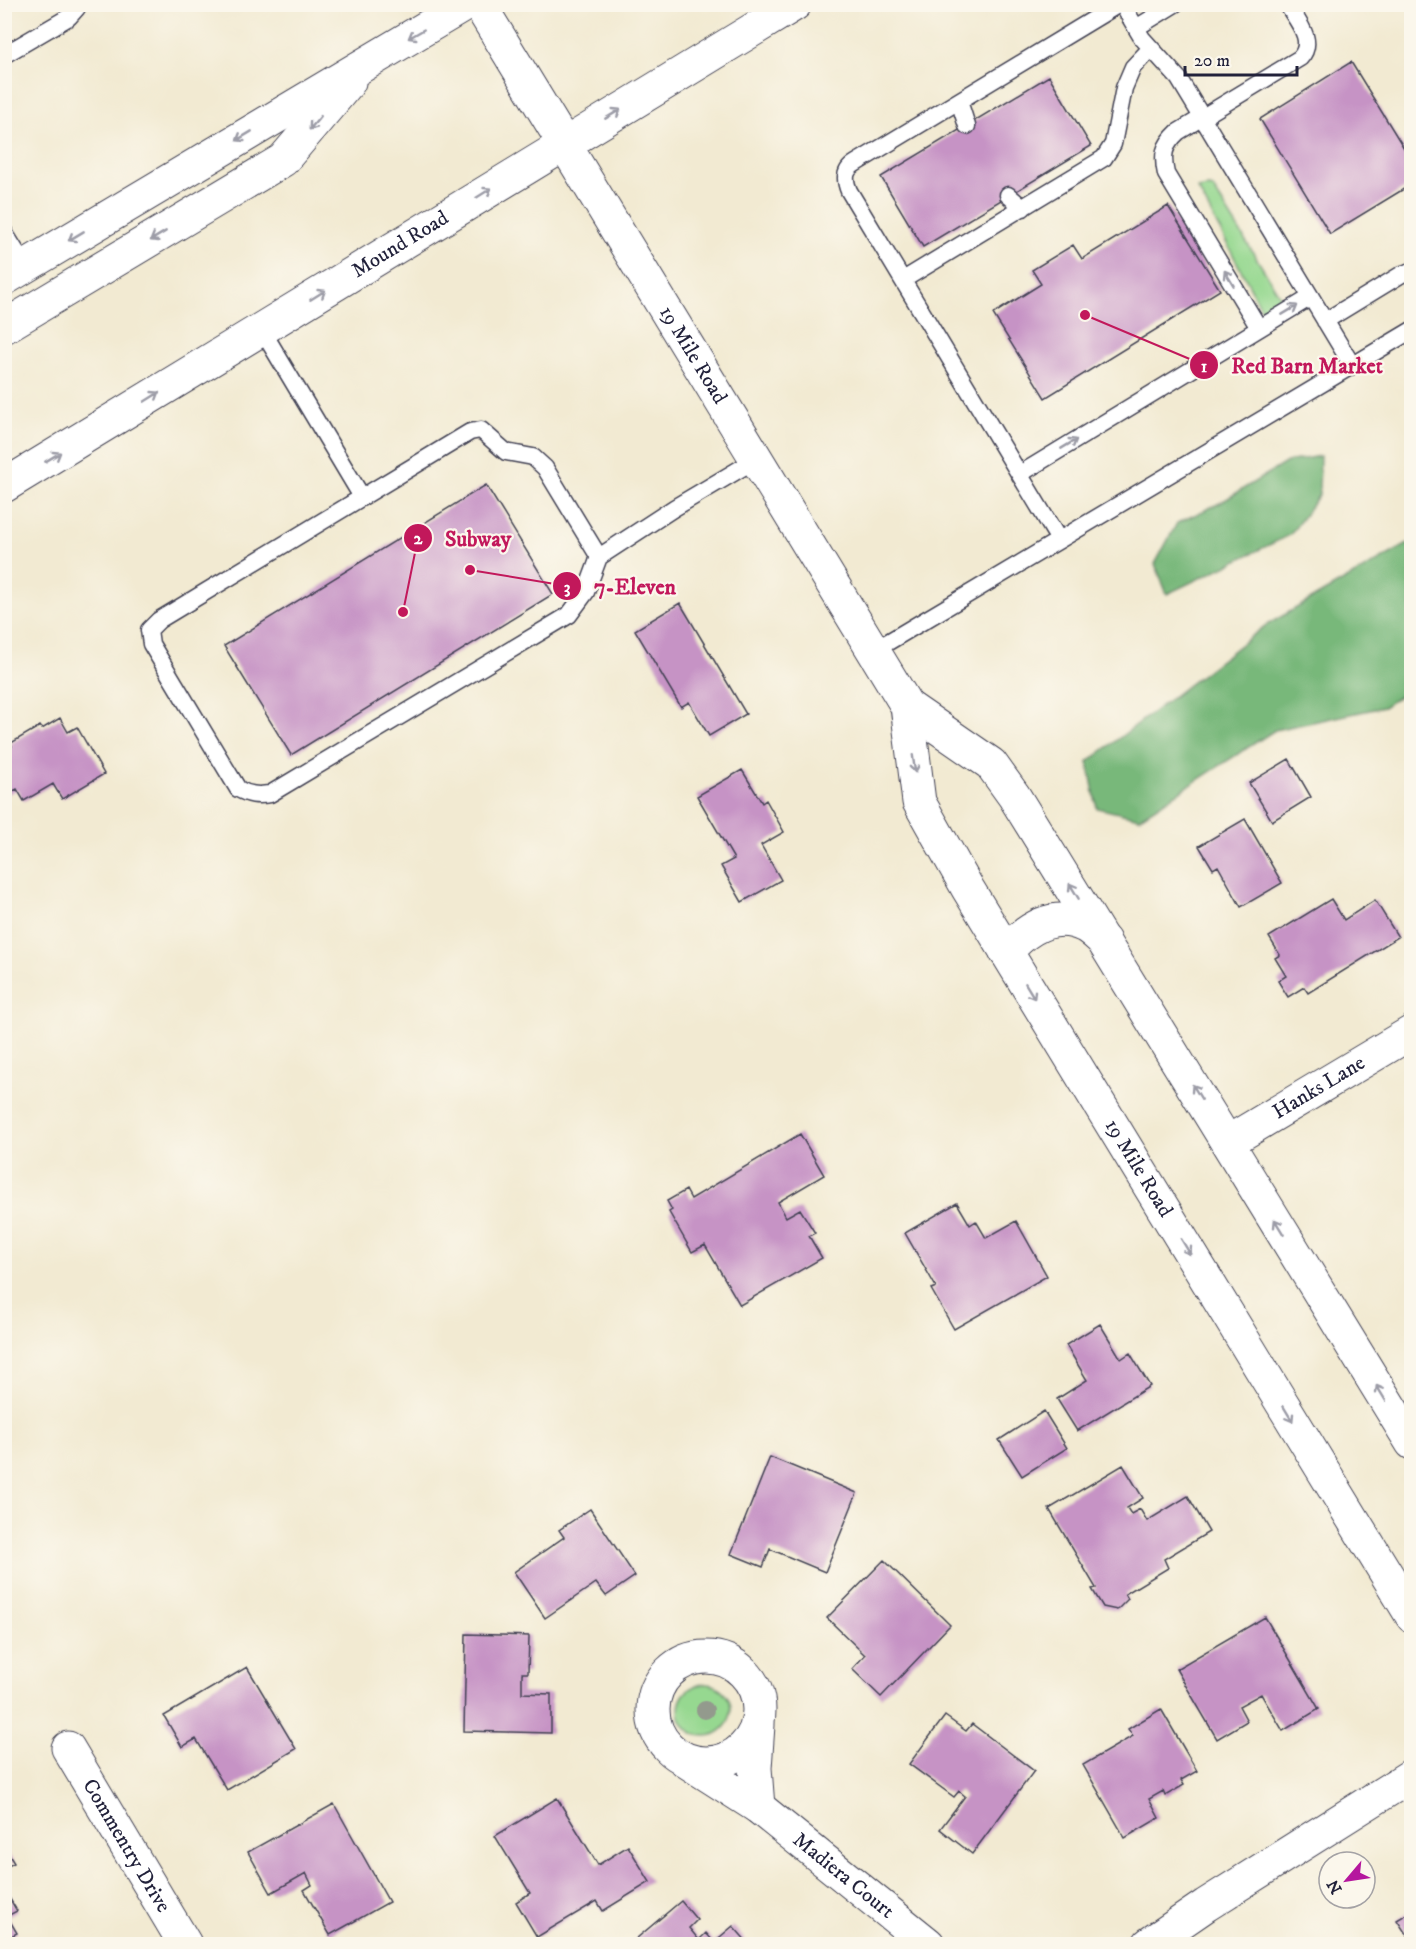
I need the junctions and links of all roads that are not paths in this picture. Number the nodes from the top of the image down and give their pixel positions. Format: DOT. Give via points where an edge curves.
graph roads {
  1 [pos="76,4"];
  2 [pos="466,4"];
  3 [pos="479,4"];
  4 [pos="795,4"];
  5 [pos="1120,4"];
  6 [pos="1175,4"];
  7 [pos="1287,4"];
  8 [pos="1136,28"];
  9 [pos="1151,48"];
  10 [pos="4,55"];
  11 [pos="366,63"];
  12 [pos="959,101"];
  13 [pos="1202,117"];
  14 [pos="967,126"];
  15 [pos="563,144"];
  16 [pos="1008,195"];
  17 [pos="1023,208"];
  18 [pos="4,232"];
  19 [pos="1412,271"];
  20 [pos="15,273"];
  21 [pos="903,279"];
  22 [pos="1311,297"];
  23 [pos="1325,321"];
  24 [pos="4,327"];
  25 [pos="1259,328"];
  26 [pos="262,330"];
  27 [pos="1412,330"];
  28 [pos="1352,365"];
  29 [pos="755,459"];
  30 [pos="1020,474"];
  31 [pos="4,486"];
  32 [pos="362,497"];
  33 [pos="1059,540"];
  34 [pos="599,557"];
  35 [pos="873,651"];
  36 [pos="907,706"];
  37 [pos="1104,941"];
  38 [pos="1006,952"];
  39 [pos="1412,1032"];
  40 [pos="1228,1142"];
  41 [pos="1412,1443"];
  42 [pos="1412,1616"];
  43 [pos="758,1720"];
  44 [pos="68,1748"];
  45 [pos="679,1757"];
  46 [pos="1412,1775"];
  47 [pos="758,1807"];
  48 [pos="185,1944"];
  49 [pos="928,1944"];
  50 [pos="1149,1944"];
  1 -- 10 [label="lane" via="69,17"];
  2 -- 11 [label="main road, one-way"];
  3 -- 15 [label="main road, 19 Mile Road"];
  15 -- 4 [label="main road, Mound Road, one-way"];
  5 -- 8 [label="lane"];
  5 -- 12 [label="lane"];
  6 -- 8 [label="lane"];
  7 -- 13 [label="lane" via="1307,39 1305,53"];
  8 -- 9 [label="lane"];
  9 -- 13 [label="lane" via="1179,79"];
  9 -- 17 [label="lane" via="1133,67 1124,88 1113,144 1104,159"];
  11 -- 20 [label="main road, one-way"];
  11 -- 24 [label="main road, one-way" via="283,160"];
  12 -- 14 [label="lane"];
  12 -- 21 [label="lane" via="855,163 845,174 849,191"];
  13 -- 22 [label="lane"];
  25 -- 13 [label="lane, one-way" via="1166,174 1162,158 1167,145 1178,132"];
  26 -- 15 [label="main road, Mound Road, one-way"];
  15 -- 29 [label="main road, 19 Mile Road"];
  16 -- 17 [label="lane"];
  17 -- 21 [label="lane"];
  18 -- 20 [label="lane"];
  19 -- 23 [label="lane"];
  21 -- 30 [label="lane"];
  22 -- 23 [label="lane"];
  25 -- 22 [label="lane, one-way"];
  23 -- 28 [label="lane"];
  30 -- 25 [label="lane, one-way"];
  31 -- 26 [label="main road, Mound Road, one-way"];
  26 -- 32 [label="lane"];
  27 -- 28 [label="lane"];
  28 -- 33 [label="lane"];
  29 -- 34 [label="lane"];
  29 -- 35 [label="main road, 19 Mile Road"];
  30 -- 33 [label="lane"];
  32 -- 34 [label="lane" via="470,432 481,430 506,452 534,458 545,468"];
  32 -- 34 [label="lane" via="159,620 149,630 151,644 202,731 237,789 247,794 270,794 568,615 586,591"];
  33 -- 35 [label="lane"];
  35 -- 36 [label="main road, 19 Mile Road"];
  37 -- 36 [label="main road, 19 Mile Road, one-way" via="991,764"];
  36 -- 38 [label="main road, 19 Mile Road, one-way" via="919,802"];
  37 -- 38 [label="main road" via="1084,926 1048,921 1033,927"];
  40 -- 37 [label="main road, 19 Mile Road, one-way"];
  38 -- 42 [label="main road, 19 Mile Road, one-way"];
  39 -- 40 [label="main road, Hanks Lane"];
  41 -- 40 [label="main road, 19 Mile Road, one-way"];
  43 -- 45 [label="main road" via="753,1736 728,1759 695,1763"];
  43 -- 45 [label="main road, Madiera Court" via="758,1701 752,1684 740,1670 725,1660 707,1656 689,1659 660,1681 653,1698 657,1732"];
  43 -- 47 [label="main road, Madiera Court"];
  44 -- 48 [label="main road, Commentry Drive"];
  45 -- 47 [label="main road, Madiera Court"];
  46 -- 50 [label="main road"];
  47 -- 49 [label="main road, Madiera Court"];
}
